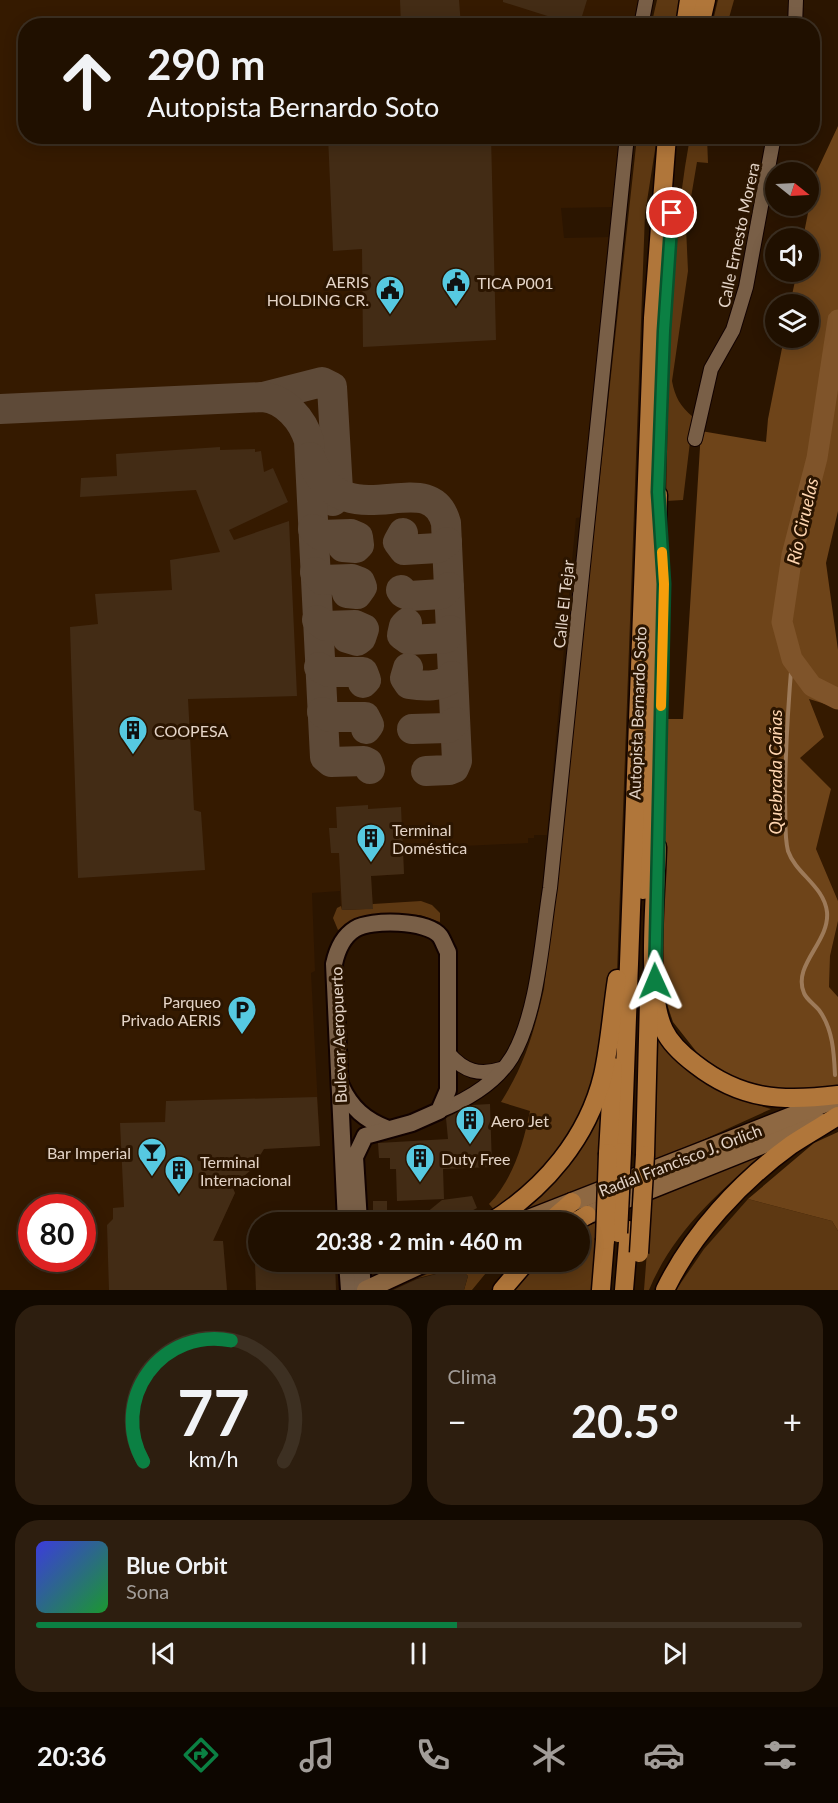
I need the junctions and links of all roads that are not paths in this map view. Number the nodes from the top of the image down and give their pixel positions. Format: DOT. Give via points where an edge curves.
graph roads {
  1 [pos="646,0"];
  2 [pos="689,0"];
  3 [pos="706,0"];
  4 [pos="796,0"];
  5 [pos="643,18"];
  6 [pos="686,18"];
  7 [pos="702,18"];
  8 [pos="795,18"];
  9 [pos="626,144"];
  10 [pos="666,144"];
  11 [pos="679,144"];
  12 [pos="773,144"];
  13 [pos="695,439"];
  14 [pos="658,492"];
  15 [pos="641,802"];
  16 [pos="617,979"];
  17 [pos="449,1054"];
  18 [pos="503,1068"];
  19 [pos="339,1083"];
  20 [pos="838,1097"];
  21 [pos="439,1111"];
  22 [pos="838,1115"];
  23 [pos="388,1129"];
  24 [pos="626,1152"];
  25 [pos="572,1202"];
  26 [pos="345,1212"];
  27 [pos="358,1212"];
  28 [pos="505,1212"];
  29 [pos="546,1212"];
  30 [pos="560,1212"];
  31 [pos="590,1215"];
  32 [pos="617,1234"];
  33 [pos="348,1272"];
  34 [pos="362,1272"];
  35 [pos="404,1272"];
  36 [pos="502,1272"];
  37 [pos="517,1272"];
  38 [pos="349,1290"];
  39 [pos="364,1290"];
  40 [pos="488,1290"];
  41 [pos="502,1290"];
  42 [pos="601,1290"];
  43 [pos="614,1290"];
  44 [pos="624,1290"];
  45 [pos="636,1290"];
  46 [pos="664,1290"];
  1 -- 5 [label="street"];
  2 -- 6 [label="highway"];
  3 -- 7 [label="highway"];
  4 -- 8 [label="street"];
  9 -- 18 [label="street, Calle El Tejar" via="550,888 535,990 522,1032"];
  10 -- 15 [label="highway, Autopista Bernardo Soto" via="652,318"];
  11 -- 14 [label="highway, Autopista Bernardo Soto" via="668,257"];
  12 -- 13 [label="street, Calle Ernesto Morera" via="746,288 733,330 711,369"];
  14 -- 15 [label="highway, Autopista Bernardo Soto"];
  14 -- 20 [label="highway" via="664,584 654,966 655,996 664,1031 680,1051 706,1072 738,1090 779,1099"];
  15 -- 16 [label="highway"];
  15 -- 24 [label="highway, Autopista Bernardo Soto" via="638,958"];
  16 -- 24 [label="highway, Autopista Bernardo Soto"];
  16 -- 28 [label="highway" via="603,1075 585,1122 563,1158 525,1198"];
  17 -- 18 [label="street" via="459,1066 473,1072 489,1073"];
  17 -- 19 [label="street, Bulevar Aeropuerto" via="448,952 439,935 416,925 362,925 340,943 334,964"];
  17 -- 21 [label="street, Bulevar Aeropuerto" via="448,1090"];
  18 -- 21 [label="street, Calle El Tejar" via="474,1094"];
  19 -- 23 [label="street" via="357,1112"];
  19 -- 26 [label="street, Bulevar Aeropuerto"];
  20 -- 25 [label="main road, Radial Francisco J. Orlich"];
  21 -- 23 [label="street"];
  22 -- 31 [label="main road, Radial Francisco J. Orlich"];
  22 -- 46 [label="highway" via="791,1145 747,1182 711,1220"];
  23 -- 27 [label="street" via="365,1136 355,1157"];
  24 -- 32 [label="highway, Autopista Bernardo Soto"];
  24 -- 32 [label="highway, Autopista Bernardo Soto, bridge"];
  24 -- 45 [label="highway, Autopista Bernardo Soto, bridge" via="639,1253"];
  25 -- 29 [label="main road, Radial Francisco J. Orlich"];
  25 -- 30 [label="highway"];
  32 -- 42 [label="highway, Autopista Bernardo Soto"];
  32 -- 43 [label="highway, Autopista Bernardo Soto"];
  32 -- 44 [label="highway, Autopista Bernardo Soto"];
  33 -- 38 [label="street"];
  34 -- 39 [label="street"];
  35 -- 39 [label="main road"];
  36 -- 40 [label="highway"];
  37 -- 41 [label="highway"];
}
